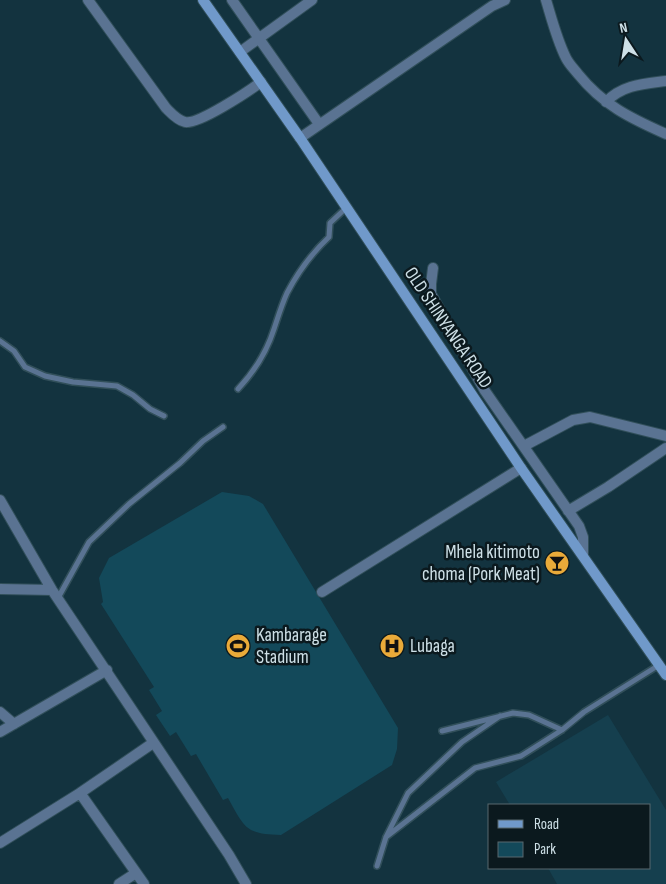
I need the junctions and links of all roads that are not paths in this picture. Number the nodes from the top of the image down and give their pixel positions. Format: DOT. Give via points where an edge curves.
graph roads {
  1 [pos="88,0"];
  2 [pos="203,0"];
  3 [pos="232,0"];
  4 [pos="312,0"];
  5 [pos="505,0"];
  6 [pos="546,0"];
  7 [pos="260,38"];
  8 [pos="240,52"];
  9 [pos="666,80"];
  10 [pos="261,82"];
  11 [pos="606,102"];
  12 [pos="319,124"];
  13 [pos="666,134"];
  14 [pos="300,138"];
  15 [pos="346,208"];
  16 [pos="433,268"];
  17 [pos="0,341"];
  18 [pos="238,389"];
  19 [pos="164,416"];
  20 [pos="223,427"];
  21 [pos="666,436"];
  22 [pos="524,446"];
  23 [pos="666,448"];
  24 [pos="522,468"];
  25 [pos="0,500"];
  26 [pos="568,511"];
  27 [pos="583,554"];
  28 [pos="0,589"];
  29 [pos="322,592"];
  30 [pos="54,594"];
  31 [pos="659,665"];
  32 [pos="106,670"];
  33 [pos="666,675"];
  34 [pos="0,712"];
  35 [pos="500,716"];
  36 [pos="14,724"];
  37 [pos="562,730"];
  38 [pos="442,731"];
  39 [pos="0,732"];
  40 [pos="153,743"];
  41 [pos="80,793"];
  42 [pos="386,837"];
  43 [pos="0,843"];
  44 [pos="377,866"];
  45 [pos="136,873"];
  46 [pos="119,884"];
  47 [pos="144,884"];
  48 [pos="246,884"];
  1 -- 10 [label="street" via="166,108 182,121 199,119"];
  2 -- 8 [label="main road, OLD SHINYANGA ROAD"];
  3 -- 7 [label="street"];
  4 -- 7 [label="street"];
  5 -- 12 [label="street"];
  6 -- 11 [label="street" via="567,60"];
  7 -- 8 [label="street"];
  7 -- 12 [label="street"];
  8 -- 10 [label="main road, OLD SHINYANGA ROAD"];
  9 -- 11 [label="street" via="626,87"];
  10 -- 14 [label="main road, OLD SHINYANGA ROAD"];
  11 -- 13 [label="street" via="629,118"];
  12 -- 14 [label="street"];
  14 -- 15 [label="main road, OLD SHINYANGA ROAD"];
  15 -- 18 [label="lane" via="330,223 329,238 313,253 287,294 266,349 249,378"];
  15 -- 24 [label="main road, OLD SHINYANGA ROAD"];
  16 -- 22 [label="street" via="431,294 485,391"];
  17 -- 19 [label="lane" via="14,351 25,367 45,376 73,382 117,386"];
  20 -- 30 [label="lane" via="129,504 89,542"];
  21 -- 22 [label="street" via="590,417 573,420"];
  22 -- 26 [label="street"];
  23 -- 26 [label="street"];
  24 -- 27 [label="main road, OLD SHINYANGA ROAD"];
  24 -- 29 [label="street"];
  25 -- 30 [label="street"];
  26 -- 27 [label="street" via="583,537"];
  27 -- 31 [label="main road, OLD SHINYANGA ROAD"];
  28 -- 30 [label="street"];
  30 -- 32 [label="street"];
  31 -- 33 [label="main road, OLD SHINYANGA ROAD"];
  31 -- 37 [label="lane" via="584,712"];
  32 -- 36 [label="street"];
  32 -- 40 [label="street"];
  34 -- 36 [label="street"];
  35 -- 37 [label="lane" via="513,713 528,715"];
  35 -- 38 [label="lane"];
  35 -- 42 [label="lane" via="462,742 408,793"];
  36 -- 39 [label="street"];
  37 -- 42 [label="lane" via="521,756 475,768"];
  40 -- 41 [label="street"];
  40 -- 48 [label="street"];
  41 -- 43 [label="street"];
  41 -- 45 [label="street"];
  42 -- 44 [label="lane"];
  45 -- 46 [label="street"];
  45 -- 47 [label="street"];
}
